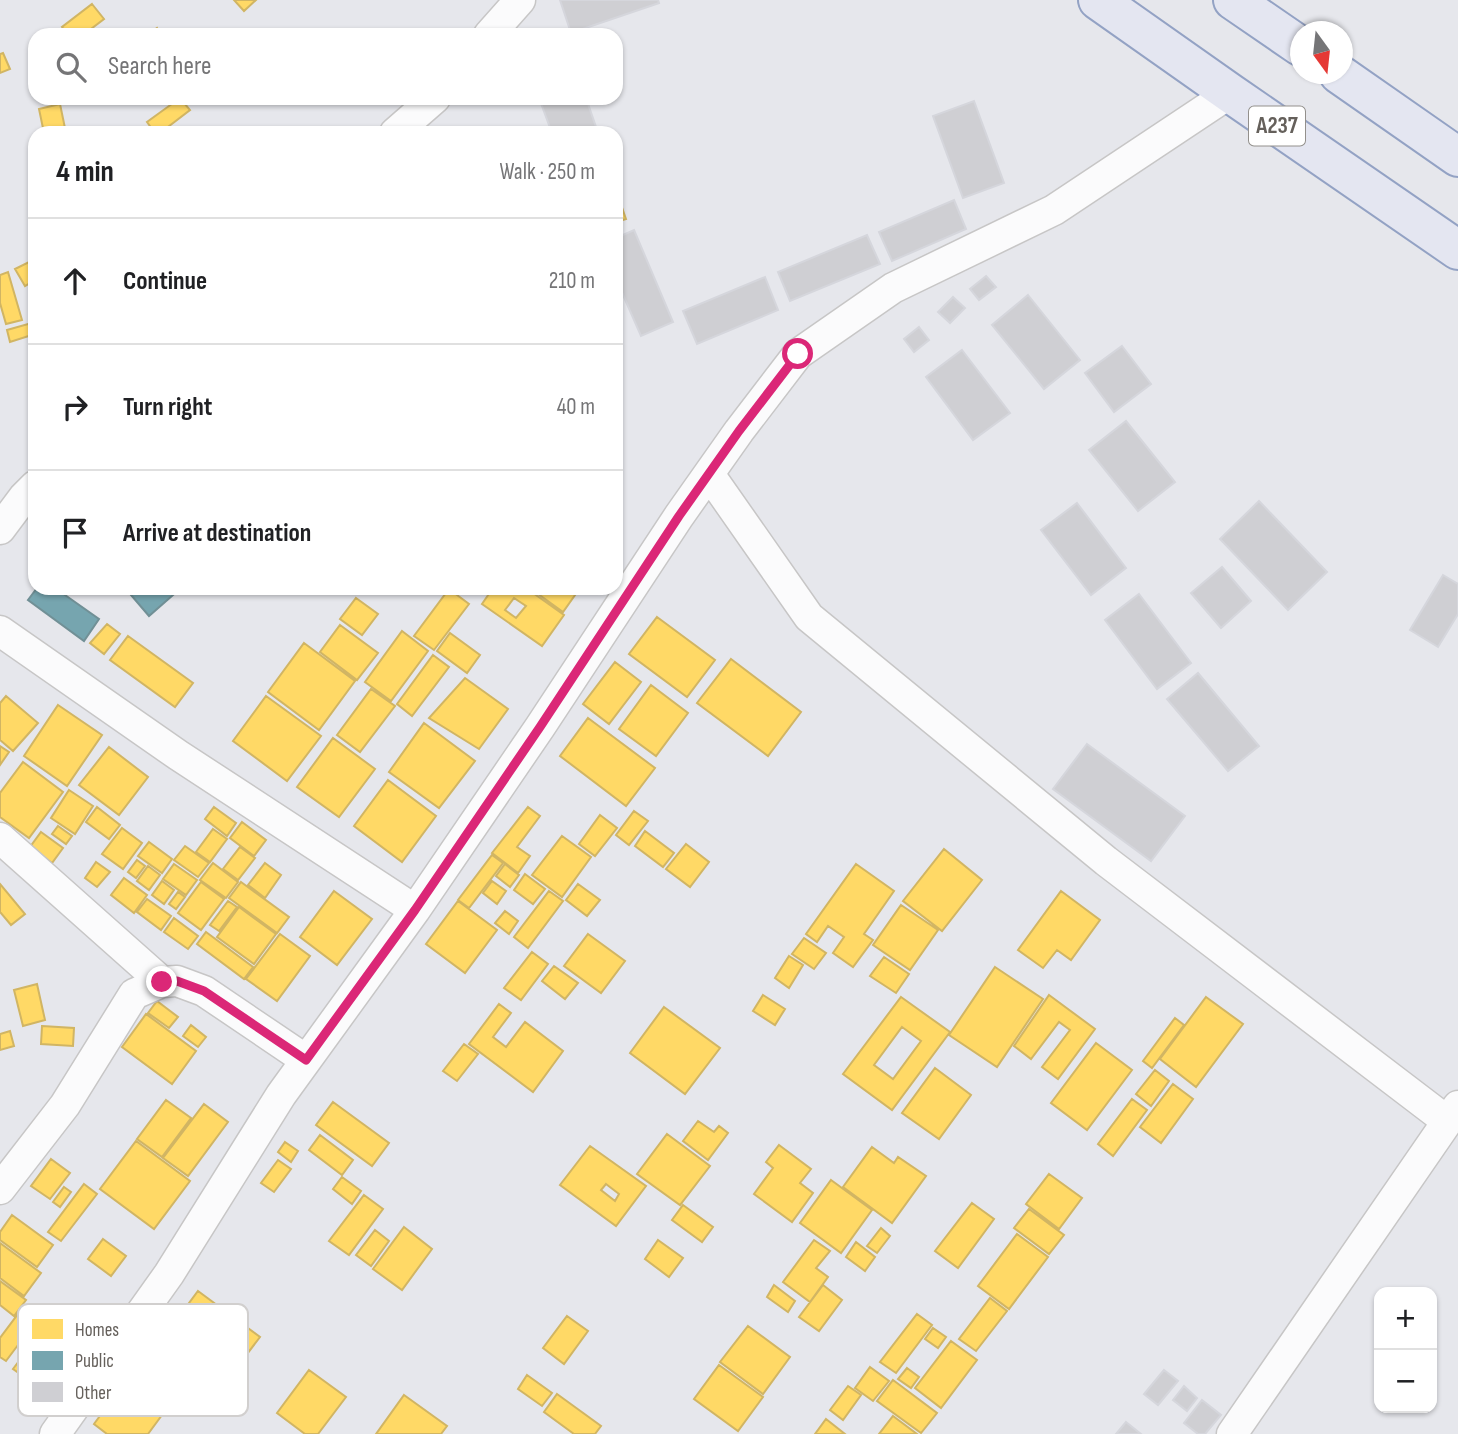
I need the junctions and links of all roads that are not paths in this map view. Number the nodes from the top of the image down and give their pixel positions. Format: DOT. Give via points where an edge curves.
graph roads {
  1 [pos="520,0"];
  2 [pos="1098,0"];
  3 [pos="1233,0"];
  4 [pos="495,28"];
  5 [pos="1290,39"];
  6 [pos="1353,84"];
  7 [pos="1230,93"];
  8 [pos="427,105"];
  9 [pos="403,126"];
  10 [pos="1458,157"];
  11 [pos="1458,250"];
  12 [pos="709,474"];
  13 [pos="28,493"];
  14 [pos="0,529"];
  15 [pos="0,631"];
  16 [pos="0,838"];
  17 [pos="415,910"];
  18 [pos="162,982"];
  19 [pos="306,1060"];
  20 [pos="1452,1113"];
  21 [pos="0,1189"];
  22 [pos="147,1304"];
  23 [pos="68,1416"];
  24 [pos="55,1434"];
  25 [pos="1232,1434"];
  1 -- 4 [label="street"];
  2 -- 7 [label="highway, A237"];
  3 -- 5 [label="highway"];
  6 -- 10 [label="highway"];
  7 -- 11 [label="highway, A237"];
  7 -- 12 [label="street" via="1054,210 893,288 798,354"];
  8 -- 9 [label="street"];
  12 -- 17 [label="street"];
  12 -- 20 [label="street" via="809,617 1107,861"];
  13 -- 14 [label="street"];
  15 -- 17 [label="street" via="178,755"];
  16 -- 18 [label="street"];
  17 -- 19 [label="street"];
  18 -- 19 [label="street" via="177,981 204,991"];
  18 -- 21 [label="street" via="134,994 65,1105"];
  19 -- 22 [label="street"];
  20 -- 25 [label="street"];
  23 -- 24 [label="street"];
}
